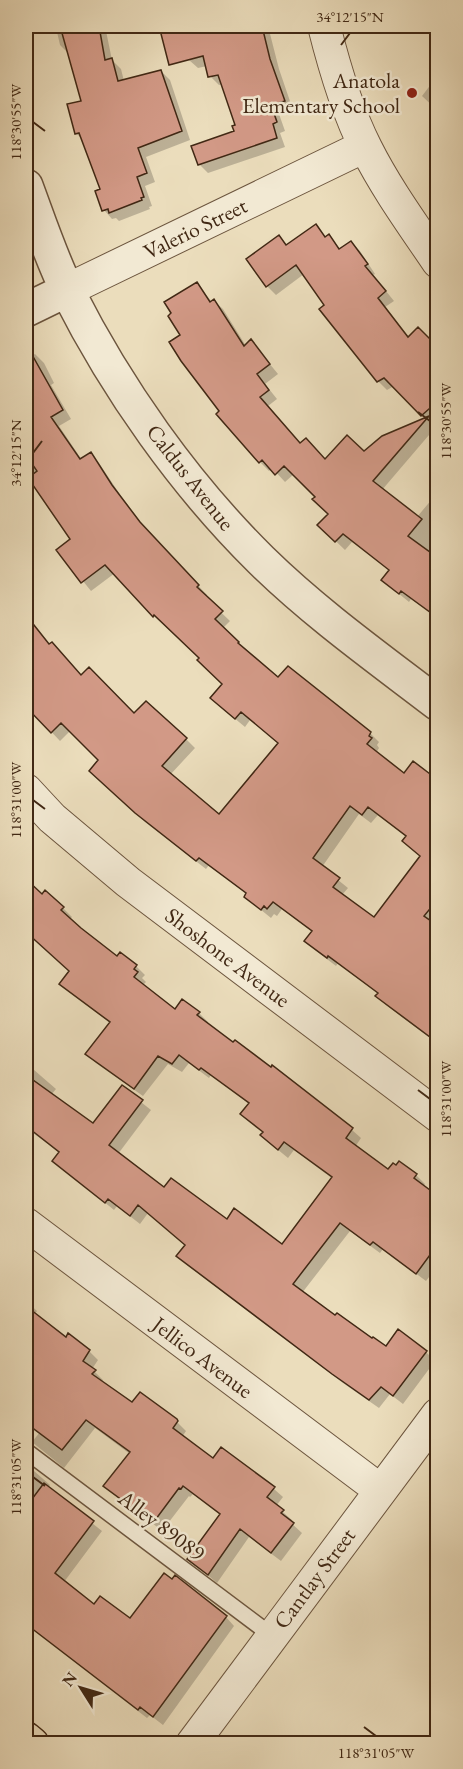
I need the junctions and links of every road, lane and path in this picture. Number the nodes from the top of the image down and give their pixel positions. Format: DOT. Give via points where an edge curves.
graph roads {
  1 [pos="324,26"];
  2 [pos="365,146"];
  3 [pos="26,186"];
  4 [pos="438,262"];
  5 [pos="67,290"];
  6 [pos="26,310"];
  7 [pos="438,704"];
  8 [pos="26,790"];
  9 [pos="438,1116"];
  10 [pos="26,1224"];
  11 [pos="438,1414"];
  12 [pos="26,1451"];
  13 [pos="380,1491"];
  14 [pos="271,1635"];
  15 [pos="26,1739"];
  16 [pos="32,1743"];
  17 [pos="192,1743"];
  1 -- 2 [label="street"];
  2 -- 4 [label="street"];
  2 -- 5 [label="street, Valerio Street"];
  3 -- 5 [label="street, Caldus Avenue"];
  5 -- 6 [label="street, Valerio Street"];
  5 -- 7 [label="street, Caldus Avenue" via="103,356 202,497 271,569 341,630"];
  8 -- 9 [label="street, Shoshone Avenue" via="52,818 128,882"];
  10 -- 13 [label="street, Jellico Avenue"];
  11 -- 13 [label="street, Cantlay Street"];
  12 -- 14 [label="lane, Alley 89089"];
  13 -- 14 [label="street, Cantlay Street"];
  14 -- 17 [label="street, Cantlay Street"];
  15 -- 16 [label="main road"];
}
